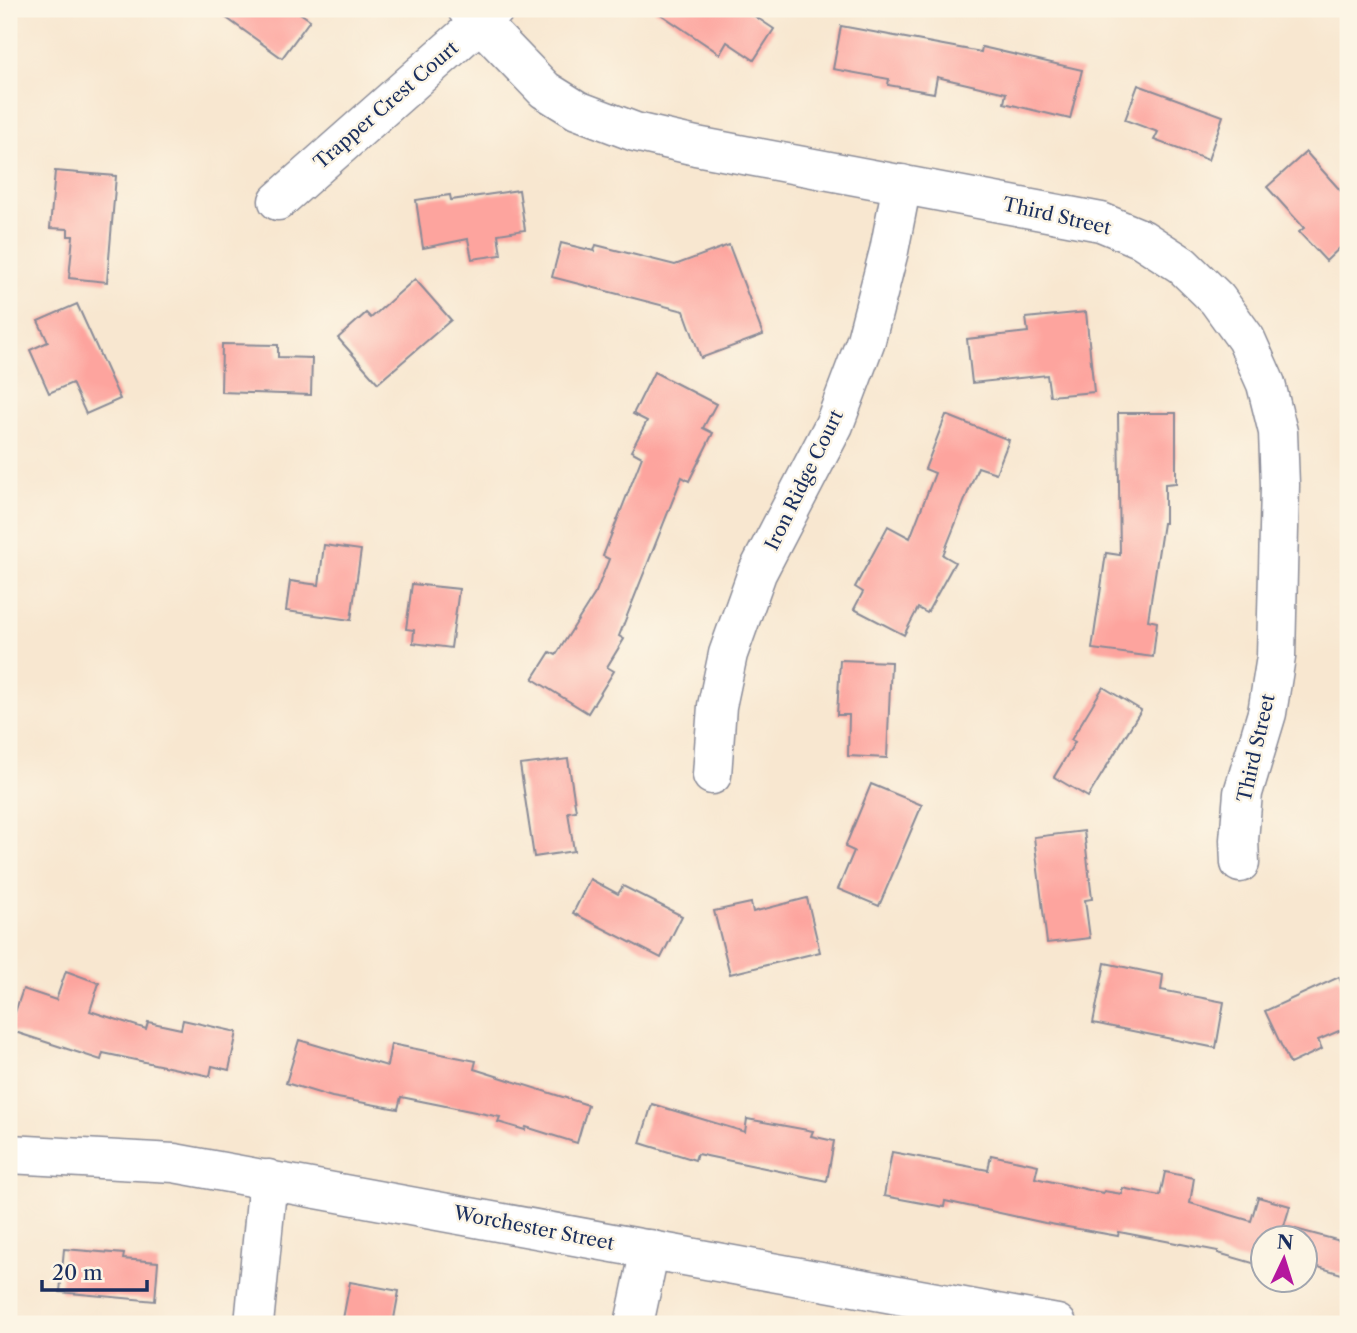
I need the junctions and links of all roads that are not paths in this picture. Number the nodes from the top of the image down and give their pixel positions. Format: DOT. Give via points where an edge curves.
graph roads {
  1 [pos="481,13"];
  2 [pos="902,184"];
  3 [pos="278,201"];
  4 [pos="712,775"];
  5 [pos="1240,863"];
  6 [pos="9,1154"];
  7 [pos="268,1179"];
  8 [pos="650,1250"];
  9 [pos="254,1324"];
  10 [pos="634,1324"];
  11 [pos="1057,1324"];
  1 -- 2 [label="street, Third Street" via="545,90 577,110 635,132"];
  1 -- 3 [label="street, Trapper Crest Court"];
  2 -- 4 [label="street, Iron Ridge Court" via="866,341 834,425 757,573 728,654 717,706"];
  2 -- 5 [label="street, Third Street" via="1101,222 1142,239 1182,265 1217,299 1246,339 1266,384 1278,432 1280,485 1276,657 1267,713 1243,793"];
  6 -- 7 [label="street, Worchester Street" via="174,1163"];
  7 -- 8 [label="street, Worchester Street"];
  7 -- 9 [label="street"];
  8 -- 10 [label="street"];
  8 -- 11 [label="street, Worchester Street"];
}
